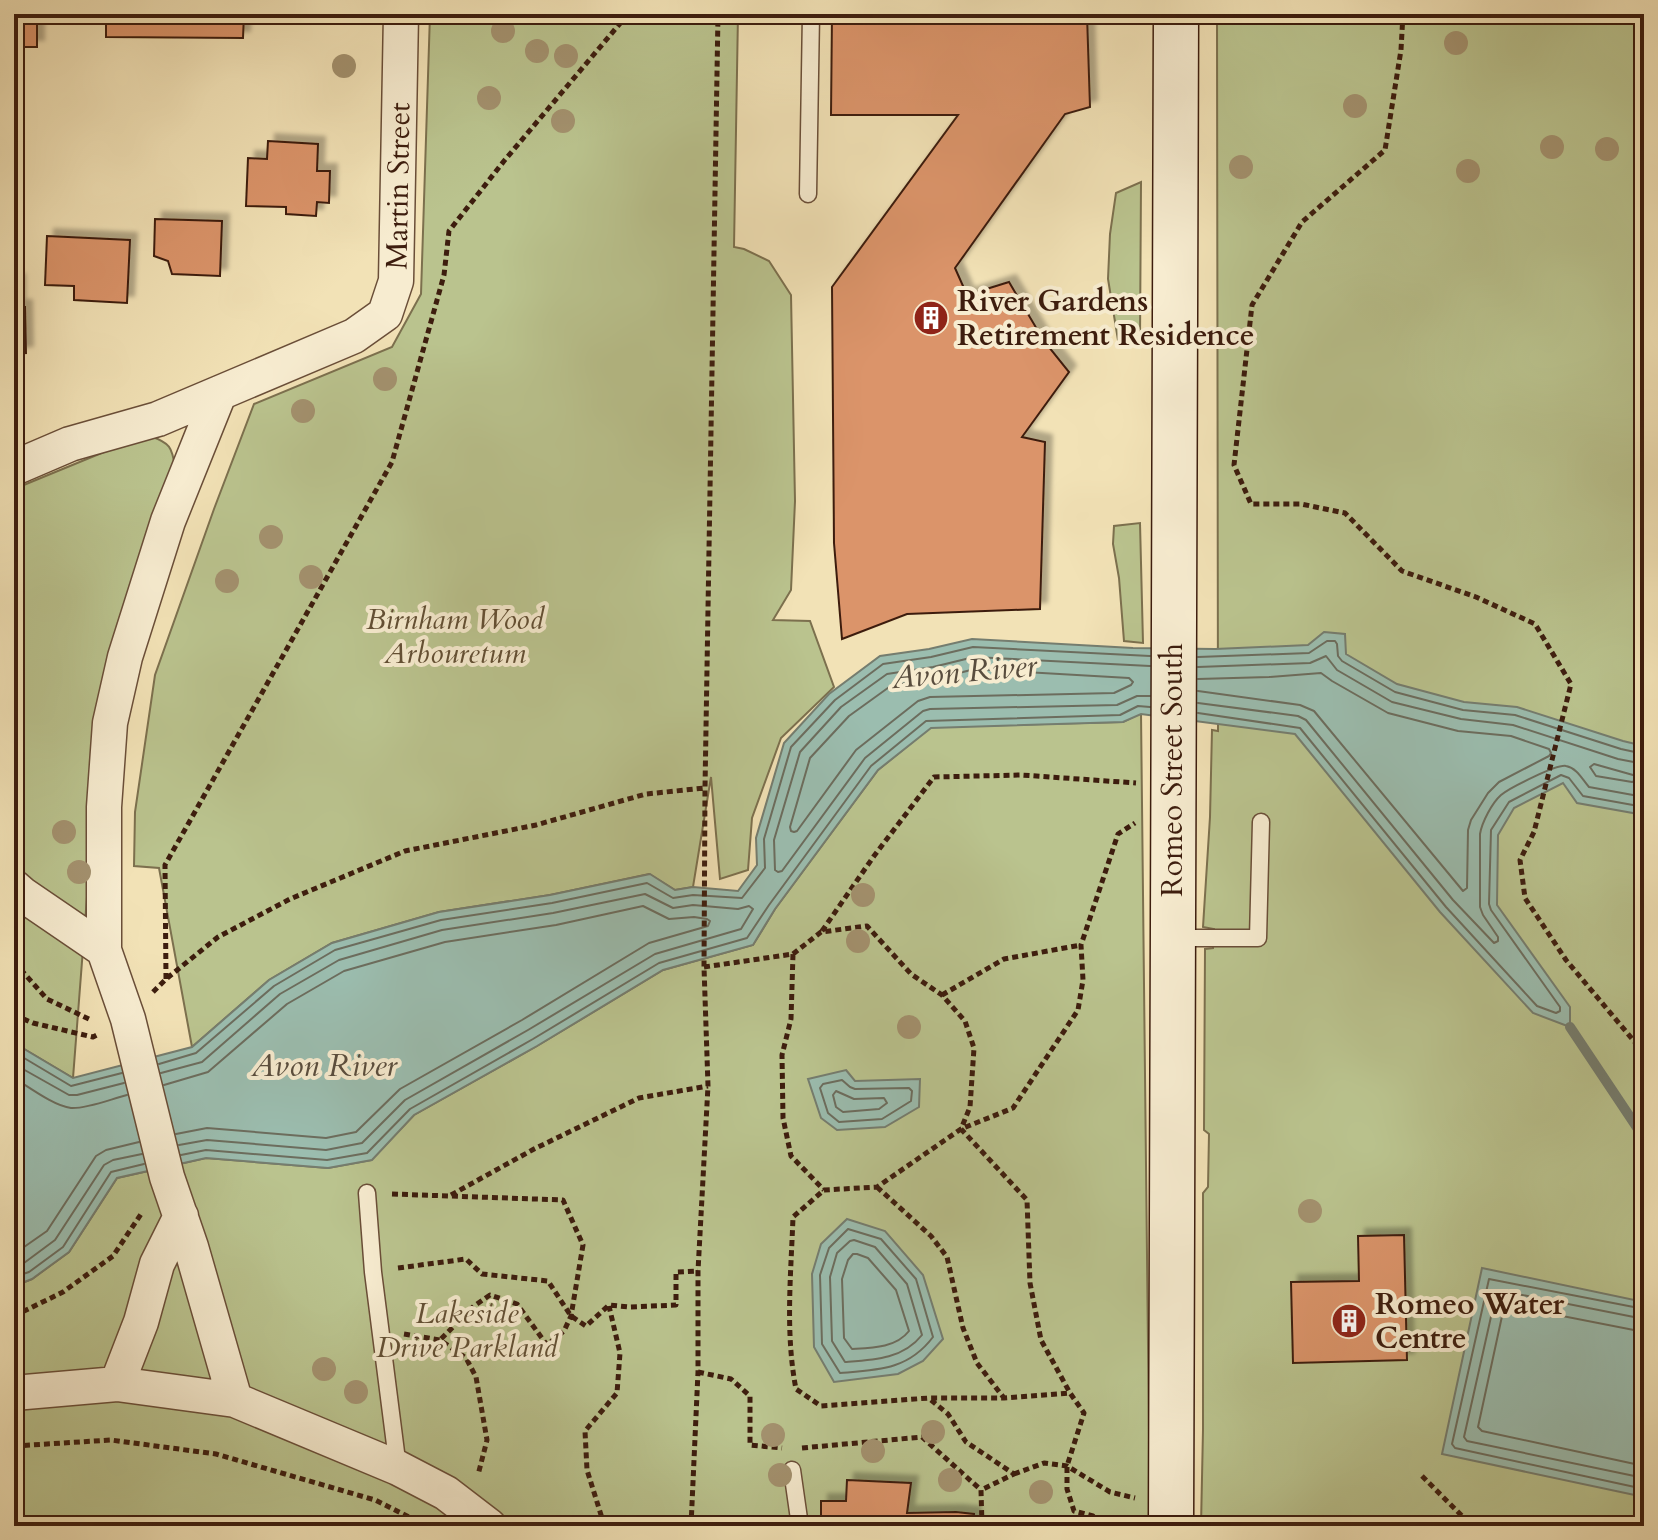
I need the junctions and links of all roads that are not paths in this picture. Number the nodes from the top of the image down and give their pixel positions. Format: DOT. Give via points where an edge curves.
graph roads {
  1 [pos="401,14"];
  2 [pos="811,14"];
  3 [pos="1176,14"];
  4 [pos="808,194"];
  5 [pos="219,394"];
  6 [pos="14,468"];
  7 [pos="1261,822"];
  8 [pos="14,887"];
  9 [pos="1172,938"];
  10 [pos="104,950"];
  11 [pos="367,1193"];
  12 [pos="181,1216"];
  13 [pos="117,1384"];
  14 [pos="14,1393"];
  15 [pos="235,1400"];
  16 [pos="398,1468"];
  17 [pos="792,1470"];
  18 [pos="1171,1516"];
  19 [pos="479,1518"];
  20 [pos="800,1526"];
  1 -- 5 [label="street, Martin Street" via="396,281 385,314 354,336"];
  2 -- 4 [label="lane"];
  3 -- 9 [label="main road, Romeo Street South"];
  5 -- 6 [label="street, Martin Street"];
  5 -- 10 [label="street" via="168,521 110,723"];
  7 -- 9 [label="lane" via="1258,938"];
  8 -- 10 [label="street"];
  9 -- 18 [label="main road, Romeo Street South"];
  10 -- 12 [label="street" via="114,1027"];
  11 -- 16 [label="lane"];
  12 -- 13 [label="street" via="157,1264"];
  12 -- 15 [label="street"];
  13 -- 14 [label="street"];
  13 -- 15 [label="street"];
  15 -- 16 [label="street"];
  16 -- 19 [label="street"];
  17 -- 20 [label="lane"];
}
